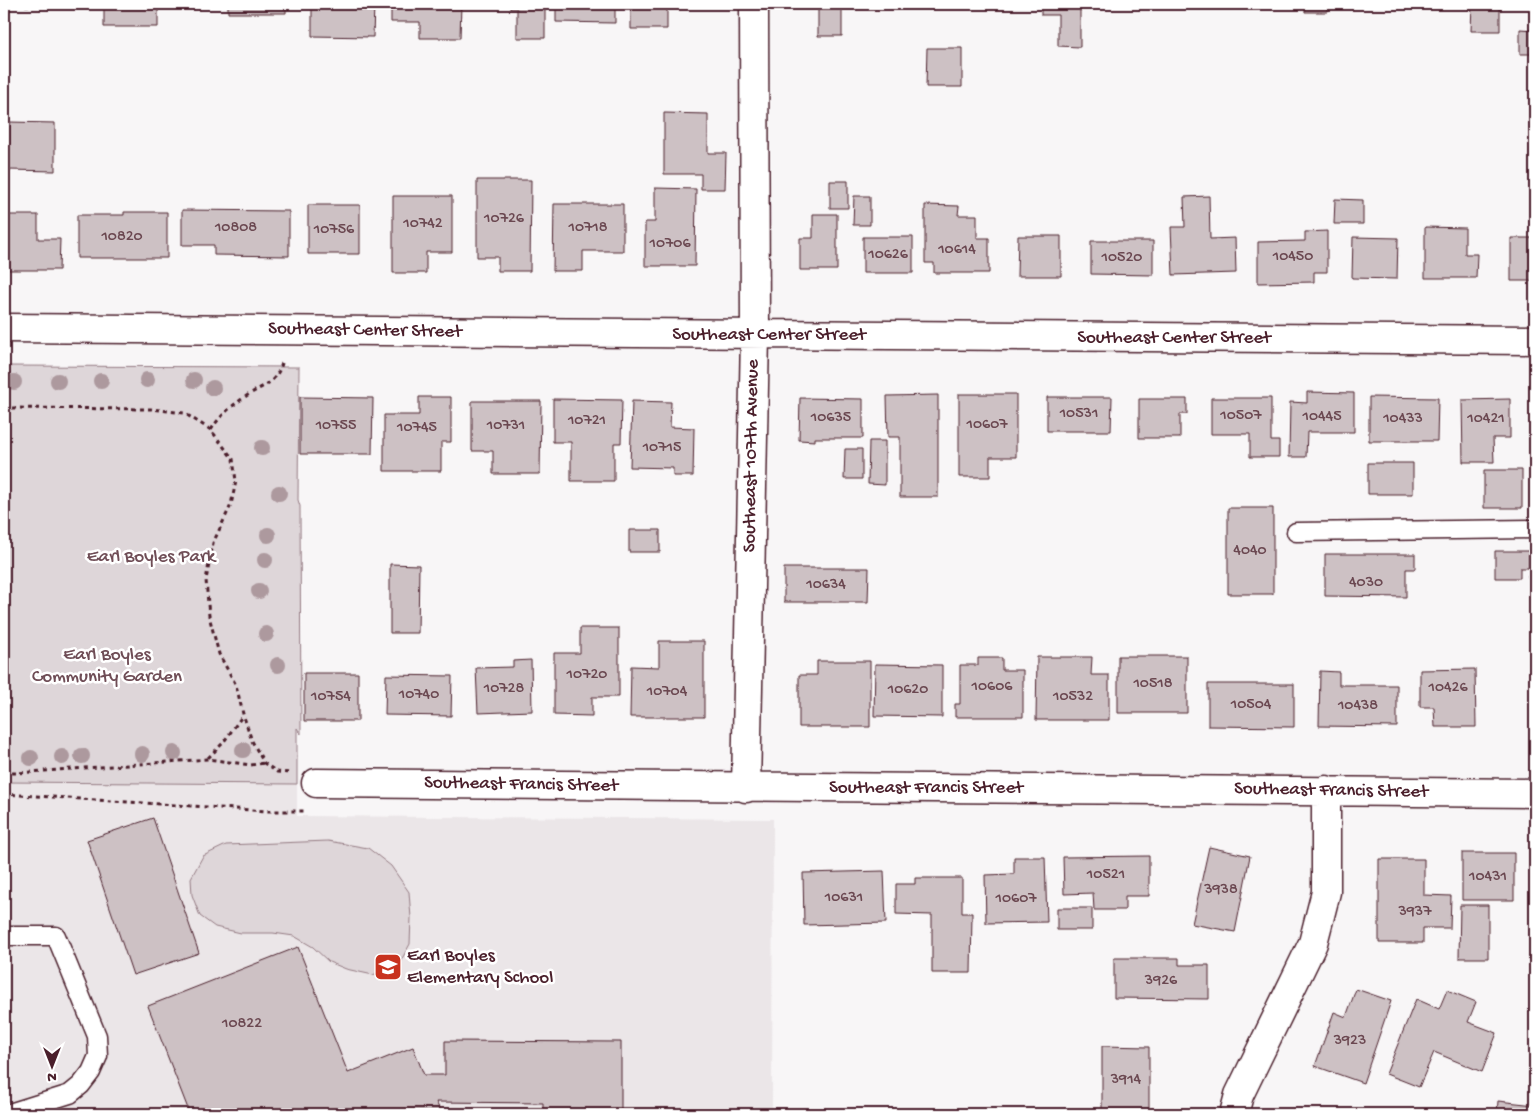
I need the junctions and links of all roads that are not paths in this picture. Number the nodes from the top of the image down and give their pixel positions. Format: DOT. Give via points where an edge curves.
graph roads {
  1 [pos="754,4"];
  2 [pos="4,328"];
  3 [pos="755,335"];
  4 [pos="1535,340"];
  5 [pos="1535,529"];
  6 [pos="1296,532"];
  7 [pos="316,783"];
  8 [pos="746,788"];
  9 [pos="1326,790"];
  10 [pos="1535,793"];
  11 [pos="4,936"];
  12 [pos="6,1114"];
  13 [pos="1234,1114"];
  1 -- 3 [label="street, Southeast 107th Avenue"];
  2 -- 3 [label="street, Southeast Center Street"];
  3 -- 4 [label="street, Southeast Center Street"];
  3 -- 8 [label="street, Southeast 107th Avenue"];
  5 -- 6 [label="lane"];
  7 -- 8 [label="street, Southeast Francis Street"];
  8 -- 9 [label="street, Southeast Francis Street"];
  9 -- 10 [label="street, Southeast Francis Street"];
  9 -- 13 [label="street" via="1326,892 1313,943 1239,1094"];
  11 -- 12 [label="lane" via="56,936 97,1036 98,1056 91,1072 70,1094"];
}
